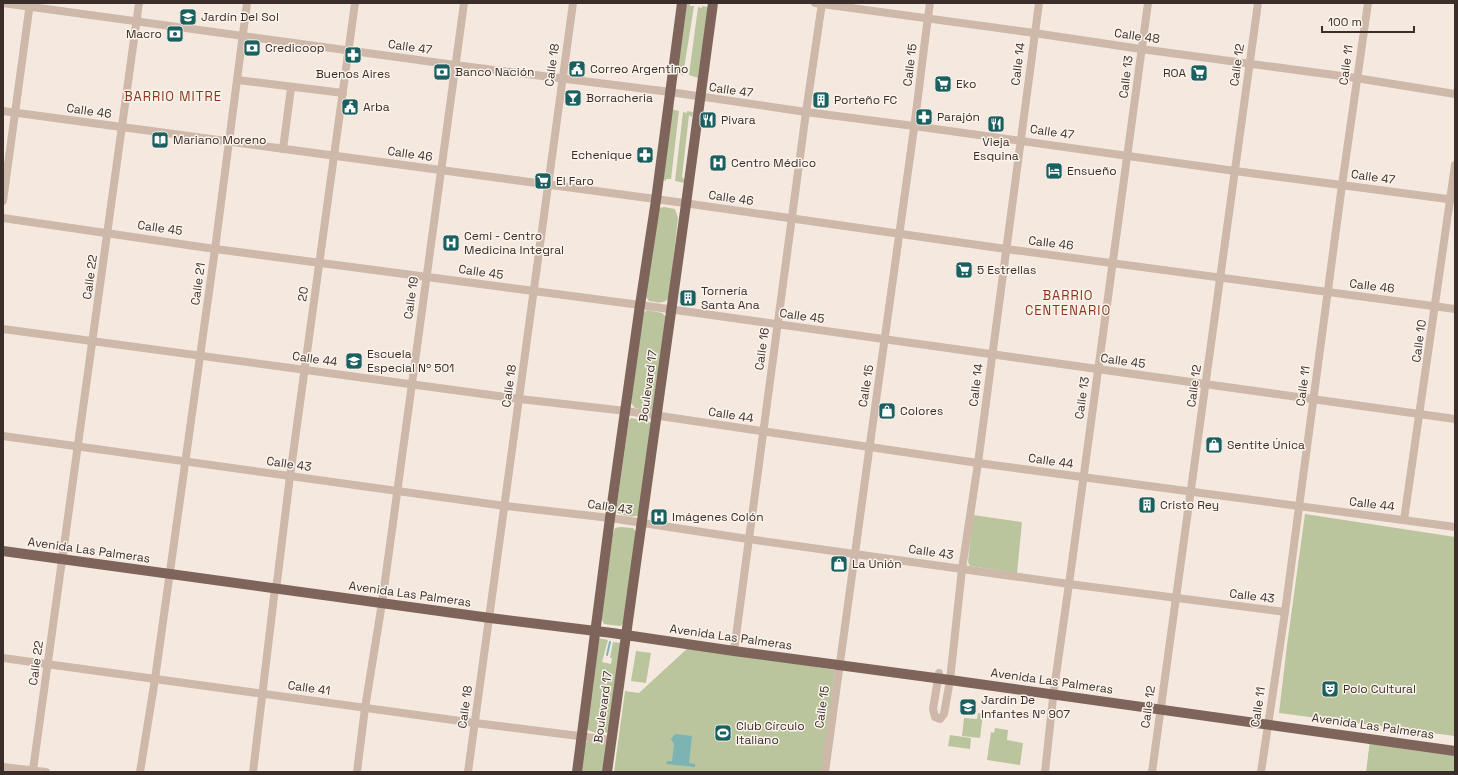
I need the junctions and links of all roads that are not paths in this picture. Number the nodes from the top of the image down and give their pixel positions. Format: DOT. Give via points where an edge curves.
graph roads {
  1 [pos="139,3"];
  2 [pos="247,3"];
  3 [pos="355,3"];
  4 [pos="464,3"];
  5 [pos="574,3"];
  6 [pos="682,3"];
  7 [pos="713,3"];
  8 [pos="819,3"];
  9 [pos="930,3"];
  10 [pos="1039,3"];
  11 [pos="1148,3"];
  12 [pos="1258,3"];
  13 [pos="1368,3"];
  14 [pos="3,4"];
  15 [pos="30,5"];
  16 [pos="927,19"];
  17 [pos="137,22"];
  18 [pos="1034,33"];
  19 [pos="243,36"];
  20 [pos="1141,49"];
  21 [pos="349,51"];
  22 [pos="1250,63"];
  23 [pos="455,65"];
  24 [pos="562,78"];
  25 [pos="1356,78"];
  26 [pos="238,80"];
  27 [pos="292,88"];
  28 [pos="670,92"];
  29 [pos="343,93"];
  30 [pos="1455,94"];
  31 [pos="700,98"];
  32 [pos="3,111"];
  33 [pos="806,112"];
  34 [pos="15,113"];
  35 [pos="914,126"];
  36 [pos="122,127"];
  37 [pos="1020,140"];
  38 [pos="230,141"];
  39 [pos="283,149"];
  40 [pos="1128,155"];
  41 [pos="334,156"];
  42 [pos="1455,165"];
  43 [pos="441,171"];
  44 [pos="1235,171"];
  45 [pos="1342,184"];
  46 [pos="549,186"];
  47 [pos="656,200"];
  48 [pos="1452,200"];
  49 [pos="3,201"];
  50 [pos="686,204"];
  51 [pos="3,218"];
  52 [pos="792,219"];
  53 [pos="108,233"];
  54 [pos="899,234"];
  55 [pos="215,248"];
  56 [pos="1006,249"];
  57 [pos="320,262"];
  58 [pos="1113,262"];
  59 [pos="426,276"];
  60 [pos="1221,277"];
  61 [pos="534,291"];
  62 [pos="1327,292"];
  63 [pos="640,305"];
  64 [pos="1436,306"];
  65 [pos="672,309"];
  66 [pos="1455,309"];
  67 [pos="777,324"];
  68 [pos="3,329"];
  69 [pos="885,339"];
  70 [pos="93,341"];
  71 [pos="992,355"];
  72 [pos="199,356"];
  73 [pos="305,370"];
  74 [pos="1098,370"];
  75 [pos="412,384"];
  76 [pos="1206,384"];
  77 [pos="520,399"];
  78 [pos="1313,399"];
  79 [pos="626,411"];
  80 [pos="1420,414"];
  81 [pos="657,415"];
  82 [pos="1455,419"];
  83 [pos="763,432"];
  84 [pos="3,436"];
  85 [pos="79,446"];
  86 [pos="869,446"];
  87 [pos="185,462"];
  88 [pos="978,463"];
  89 [pos="290,476"];
  90 [pos="1083,477"];
  91 [pos="397,491"];
  92 [pos="1190,491"];
  93 [pos="505,506"];
  94 [pos="1299,507"];
  95 [pos="610,518"];
  96 [pos="1404,520"];
  97 [pos="642,524"];
  98 [pos="1455,527"];
  99 [pos="748,539"];
  100 [pos="3,545"];
  101 [pos="3,551"];
  102 [pos="856,554"];
  103 [pos="62,556"];
  104 [pos="962,569"];
  105 [pos="170,571"];
  106 [pos="1069,584"];
  107 [pos="276,585"];
  108 [pos="1176,598"];
  109 [pos="383,600"];
  110 [pos="1285,612"];
  111 [pos="490,615"];
  112 [pos="596,628"];
  113 [pos="626,633"];
  114 [pos="734,648"];
  115 [pos="3,658"];
  116 [pos="840,662"];
  117 [pos="48,664"];
  118 [pos="938,676"];
  119 [pos="950,677"];
  120 [pos="156,679"];
  121 [pos="1053,692"];
  122 [pos="263,694"];
  123 [pos="1160,707"];
  124 [pos="365,708"];
  125 [pos="1268,722"];
  126 [pos="475,723"];
  127 [pos="582,736"];
  128 [pos="611,740"];
  129 [pos="1455,745"];
  130 [pos="1455,751"];
  131 [pos="3,766"];
  132 [pos="33,770"];
  133 [pos="46,772"];
  134 [pos="140,772"];
  135 [pos="253,772"];
  136 [pos="357,772"];
  137 [pos="468,772"];
  138 [pos="578,772"];
  139 [pos="607,772"];
  140 [pos="825,772"];
  141 [pos="1045,772"];
  142 [pos="1152,772"];
  143 [pos="1261,772"];
  1 -- 17 [label="street, Calle 22"];
  2 -- 19 [label="street, Calle 21"];
  3 -- 21 [label="street, 20"];
  4 -- 23 [label="street, Calle 19"];
  5 -- 24 [label="street, Calle 18"];
  6 -- 28 [label="main road, Boulevard 17"];
  7 -- 31 [label="main road, Boulevard 17"];
  8 -- 16 [label="street, Calle 48"];
  8 -- 33 [label="street, Calle 16"];
  9 -- 16 [label="street, Calle 15"];
  10 -- 18 [label="street, Calle 14"];
  11 -- 20 [label="street, Calle 13"];
  12 -- 22 [label="street, Calle 12"];
  13 -- 25 [label="street, Calle 11"];
  14 -- 15 [label="street, Calle 47"];
  15 -- 17 [label="street, Calle 47"];
  15 -- 34 [label="street"];
  16 -- 18 [label="street, Calle 48"];
  16 -- 35 [label="street, Calle 15"];
  17 -- 19 [label="street, Calle 47"];
  17 -- 36 [label="street, Calle 22"];
  18 -- 20 [label="street, Calle 48"];
  18 -- 37 [label="street, Calle 14"];
  19 -- 21 [label="street, Calle 47"];
  19 -- 26 [label="street, Calle 21"];
  20 -- 22 [label="street, Calle 48"];
  20 -- 40 [label="street, Calle 13"];
  21 -- 23 [label="street, Calle 47"];
  21 -- 29 [label="street, 20"];
  22 -- 25 [label="street, Calle 48"];
  22 -- 44 [label="street, Calle 12"];
  23 -- 24 [label="street, Calle 47"];
  23 -- 43 [label="street, Calle 19"];
  24 -- 28 [label="street, Calle 47"];
  24 -- 46 [label="street, Calle 18"];
  25 -- 30 [label="street, Calle 48"];
  25 -- 45 [label="street, Calle 11"];
  26 -- 27 [label="street"];
  26 -- 38 [label="street, Calle 21"];
  27 -- 29 [label="street"];
  27 -- 39 [label="street"];
  28 -- 31 [label="street, Calle 47"];
  28 -- 47 [label="main road, Boulevard 17"];
  29 -- 41 [label="street, 20"];
  31 -- 33 [label="street, Calle 47"];
  31 -- 50 [label="main road, Boulevard 17"];
  32 -- 34 [label="street, Calle 46"];
  33 -- 35 [label="street, Calle 47"];
  33 -- 52 [label="street, Calle 16"];
  34 -- 36 [label="street, Calle 46"];
  34 -- 49 [label="street"];
  35 -- 37 [label="street, Calle 47"];
  35 -- 54 [label="street, Calle 15"];
  36 -- 38 [label="street, Calle 46"];
  36 -- 53 [label="street, Calle 22"];
  37 -- 40 [label="street, Calle 47"];
  37 -- 56 [label="street, Calle 14"];
  38 -- 39 [label="street, Calle 46"];
  38 -- 55 [label="street, Calle 21"];
  39 -- 41 [label="street, Calle 46"];
  40 -- 44 [label="street, Calle 47"];
  40 -- 58 [label="street, Calle 13"];
  41 -- 43 [label="street, Calle 46"];
  41 -- 57 [label="street, 20"];
  42 -- 48 [label="street, Calle 10"];
  43 -- 46 [label="street, Calle 46"];
  43 -- 59 [label="street, Calle 19"];
  44 -- 45 [label="street, Calle 47"];
  44 -- 60 [label="street, Calle 12"];
  45 -- 48 [label="street, Calle 47"];
  45 -- 62 [label="street, Calle 11"];
  46 -- 47 [label="street, Calle 46"];
  46 -- 61 [label="street, Calle 18"];
  47 -- 50 [label="street, Calle 46"];
  47 -- 63 [label="main road, Boulevard 17"];
  48 -- 64 [label="street, Calle 10"];
  50 -- 52 [label="street, Calle 46"];
  50 -- 65 [label="main road, Boulevard 17"];
  51 -- 53 [label="street, Calle 45"];
  52 -- 54 [label="street, Calle 46"];
  52 -- 67 [label="street, Calle 16"];
  53 -- 55 [label="street, Calle 45"];
  53 -- 70 [label="street, Calle 22"];
  54 -- 56 [label="street, Calle 46"];
  54 -- 69 [label="street, Calle 15"];
  55 -- 57 [label="street, Calle 45"];
  55 -- 72 [label="street, Calle 21"];
  56 -- 58 [label="street, Calle 46"];
  56 -- 71 [label="street, Calle 14"];
  57 -- 59 [label="street, Calle 45"];
  57 -- 73 [label="street, 20"];
  58 -- 60 [label="street, Calle 46"];
  58 -- 74 [label="street, Calle 13"];
  59 -- 61 [label="street, Calle 45"];
  59 -- 75 [label="street, Calle 19"];
  60 -- 62 [label="street, Calle 46"];
  60 -- 76 [label="street, Calle 12"];
  61 -- 63 [label="street, Calle 45"];
  61 -- 77 [label="street, Calle 18"];
  62 -- 64 [label="street, Calle 46"];
  62 -- 78 [label="street, Calle 11"];
  63 -- 65 [label="street, Calle 45"];
  63 -- 79 [label="main road, Boulevard 17"];
  64 -- 66 [label="street, Calle 46"];
  64 -- 80 [label="street, Calle 10"];
  65 -- 67 [label="street, Calle 45"];
  65 -- 81 [label="main road, Boulevard 17"];
  67 -- 69 [label="street, Calle 45"];
  67 -- 83 [label="street, Calle 16"];
  68 -- 70 [label="street, Calle 44"];
  69 -- 71 [label="street, Calle 45"];
  69 -- 86 [label="street, Calle 15"];
  70 -- 72 [label="street, Calle 44"];
  70 -- 85 [label="street, Calle 22"];
  71 -- 74 [label="street, Calle 45"];
  71 -- 88 [label="street, Calle 14"];
  72 -- 73 [label="street, Calle 44"];
  72 -- 87 [label="street, Calle 21"];
  73 -- 75 [label="street, Calle 44"];
  73 -- 89 [label="street, 20"];
  74 -- 76 [label="street, Calle 45"];
  74 -- 90 [label="street, Calle 13"];
  75 -- 77 [label="street, Calle 44"];
  75 -- 91 [label="street, Calle 19"];
  76 -- 78 [label="street, Calle 45"];
  76 -- 92 [label="street, Calle 12"];
  77 -- 79 [label="street, Calle 44"];
  77 -- 93 [label="street, Calle 18"];
  78 -- 80 [label="street, Calle 45"];
  78 -- 94 [label="street, Calle 11"];
  79 -- 81 [label="street, Calle 44"];
  79 -- 95 [label="main road, Boulevard 17"];
  80 -- 82 [label="street, Calle 45"];
  80 -- 96 [label="street, Calle 10"];
  81 -- 83 [label="street, Calle 44"];
  81 -- 97 [label="main road, Boulevard 17"];
  83 -- 86 [label="street, Calle 44"];
  83 -- 99 [label="street, Calle 16"];
  84 -- 85 [label="street, Calle 43"];
  85 -- 87 [label="street, Calle 43"];
  85 -- 103 [label="street, Calle 22"];
  86 -- 88 [label="street, Calle 44"];
  86 -- 102 [label="street, Calle 15"];
  87 -- 89 [label="street, Calle 43"];
  87 -- 105 [label="street, Calle 21"];
  88 -- 90 [label="street, Calle 44"];
  88 -- 104 [label="street, Calle 14"];
  89 -- 91 [label="street, Calle 43"];
  89 -- 107 [label="street, 20"];
  90 -- 92 [label="street, Calle 44"];
  90 -- 106 [label="street, Calle 13"];
  91 -- 93 [label="street, Calle 43"];
  91 -- 109 [label="street, Calle 19"];
  92 -- 94 [label="street, Calle 44"];
  92 -- 108 [label="street, Calle 12"];
  93 -- 95 [label="street, Calle 43"];
  93 -- 111 [label="street, Calle 18"];
  94 -- 96 [label="street, Calle 44"];
  94 -- 110 [label="street, Calle 11"];
  95 -- 97 [label="street, Calle 43"];
  95 -- 112 [label="main road, Boulevard 17"];
  96 -- 98 [label="street, Calle 44"];
  97 -- 99 [label="street, Calle 43"];
  97 -- 113 [label="main road, Boulevard 17"];
  99 -- 102 [label="street, Calle 43"];
  99 -- 114 [label="street, Calle 16"];
  100 -- 103 [label="main road, Avenida Las Palmeras"];
  101 -- 103 [label="main road, Avenida Las Palmeras"];
  102 -- 104 [label="street, Calle 43"];
  102 -- 116 [label="street, Calle 15"];
  103 -- 105 [label="main road, Avenida Las Palmeras"];
  103 -- 117 [label="street, Calle 22"];
  104 -- 106 [label="street, Calle 43"];
  104 -- 119 [label="street, Calle 14"];
  105 -- 107 [label="main road, Avenida Las Palmeras"];
  105 -- 120 [label="street, Calle 21"];
  106 -- 108 [label="street, Calle 43"];
  106 -- 121 [label="street, Calle 13"];
  107 -- 109 [label="main road, Avenida Las Palmeras"];
  107 -- 122 [label="street, 20"];
  108 -- 110 [label="street, Calle 43"];
  108 -- 123 [label="street, Calle 12"];
  109 -- 111 [label="main road, Avenida Las Palmeras"];
  109 -- 124 [label="street, Calle 19"];
  110 -- 125 [label="street, Calle 11"];
  111 -- 112 [label="main road, Avenida Las Palmeras"];
  111 -- 126 [label="street, Calle 18"];
  112 -- 113 [label="main road, Avenida Las Palmeras"];
  112 -- 127 [label="main road, Boulevard 17"];
  113 -- 114 [label="main road, Avenida Las Palmeras"];
  113 -- 128 [label="main road, Boulevard 17"];
  114 -- 116 [label="main road, Avenida Las Palmeras"];
  115 -- 117 [label="street, Calle 41"];
  116 -- 118 [label="main road, Avenida Las Palmeras"];
  116 -- 140 [label="street, Calle 15"];
  117 -- 120 [label="street, Calle 41"];
  117 -- 132 [label="street, Calle 22"];
  118 -- 119 [label="main road, Avenida Las Palmeras"];
  118 -- 119 [label="street, Calle 14" via="933,709 935,716 940,719 944,714"];
  119 -- 121 [label="main road, Avenida Las Palmeras"];
  120 -- 122 [label="street, Calle 41"];
  120 -- 134 [label="street, Calle 21"];
  121 -- 123 [label="main road, Avenida Las Palmeras"];
  121 -- 141 [label="street, Calle 13"];
  122 -- 124 [label="street, Calle 41"];
  122 -- 135 [label="street, 20"];
  123 -- 125 [label="main road, Avenida Las Palmeras"];
  123 -- 142 [label="street, Calle 12"];
  124 -- 126 [label="street, Calle 41"];
  124 -- 136 [label="street, Calle 19"];
  125 -- 129 [label="main road, Avenida Las Palmeras"];
  125 -- 130 [label="main road, Avenida Las Palmeras"];
  125 -- 143 [label="street, Calle 11"];
  126 -- 127 [label="street, Calle 41"];
  126 -- 137 [label="street, Calle 18"];
  127 -- 128 [label="street, Calle 41"];
  127 -- 138 [label="main road, Boulevard 17"];
  128 -- 139 [label="main road, Boulevard 17"];
  131 -- 132 [label="street"];
  132 -- 133 [label="street"];
}
